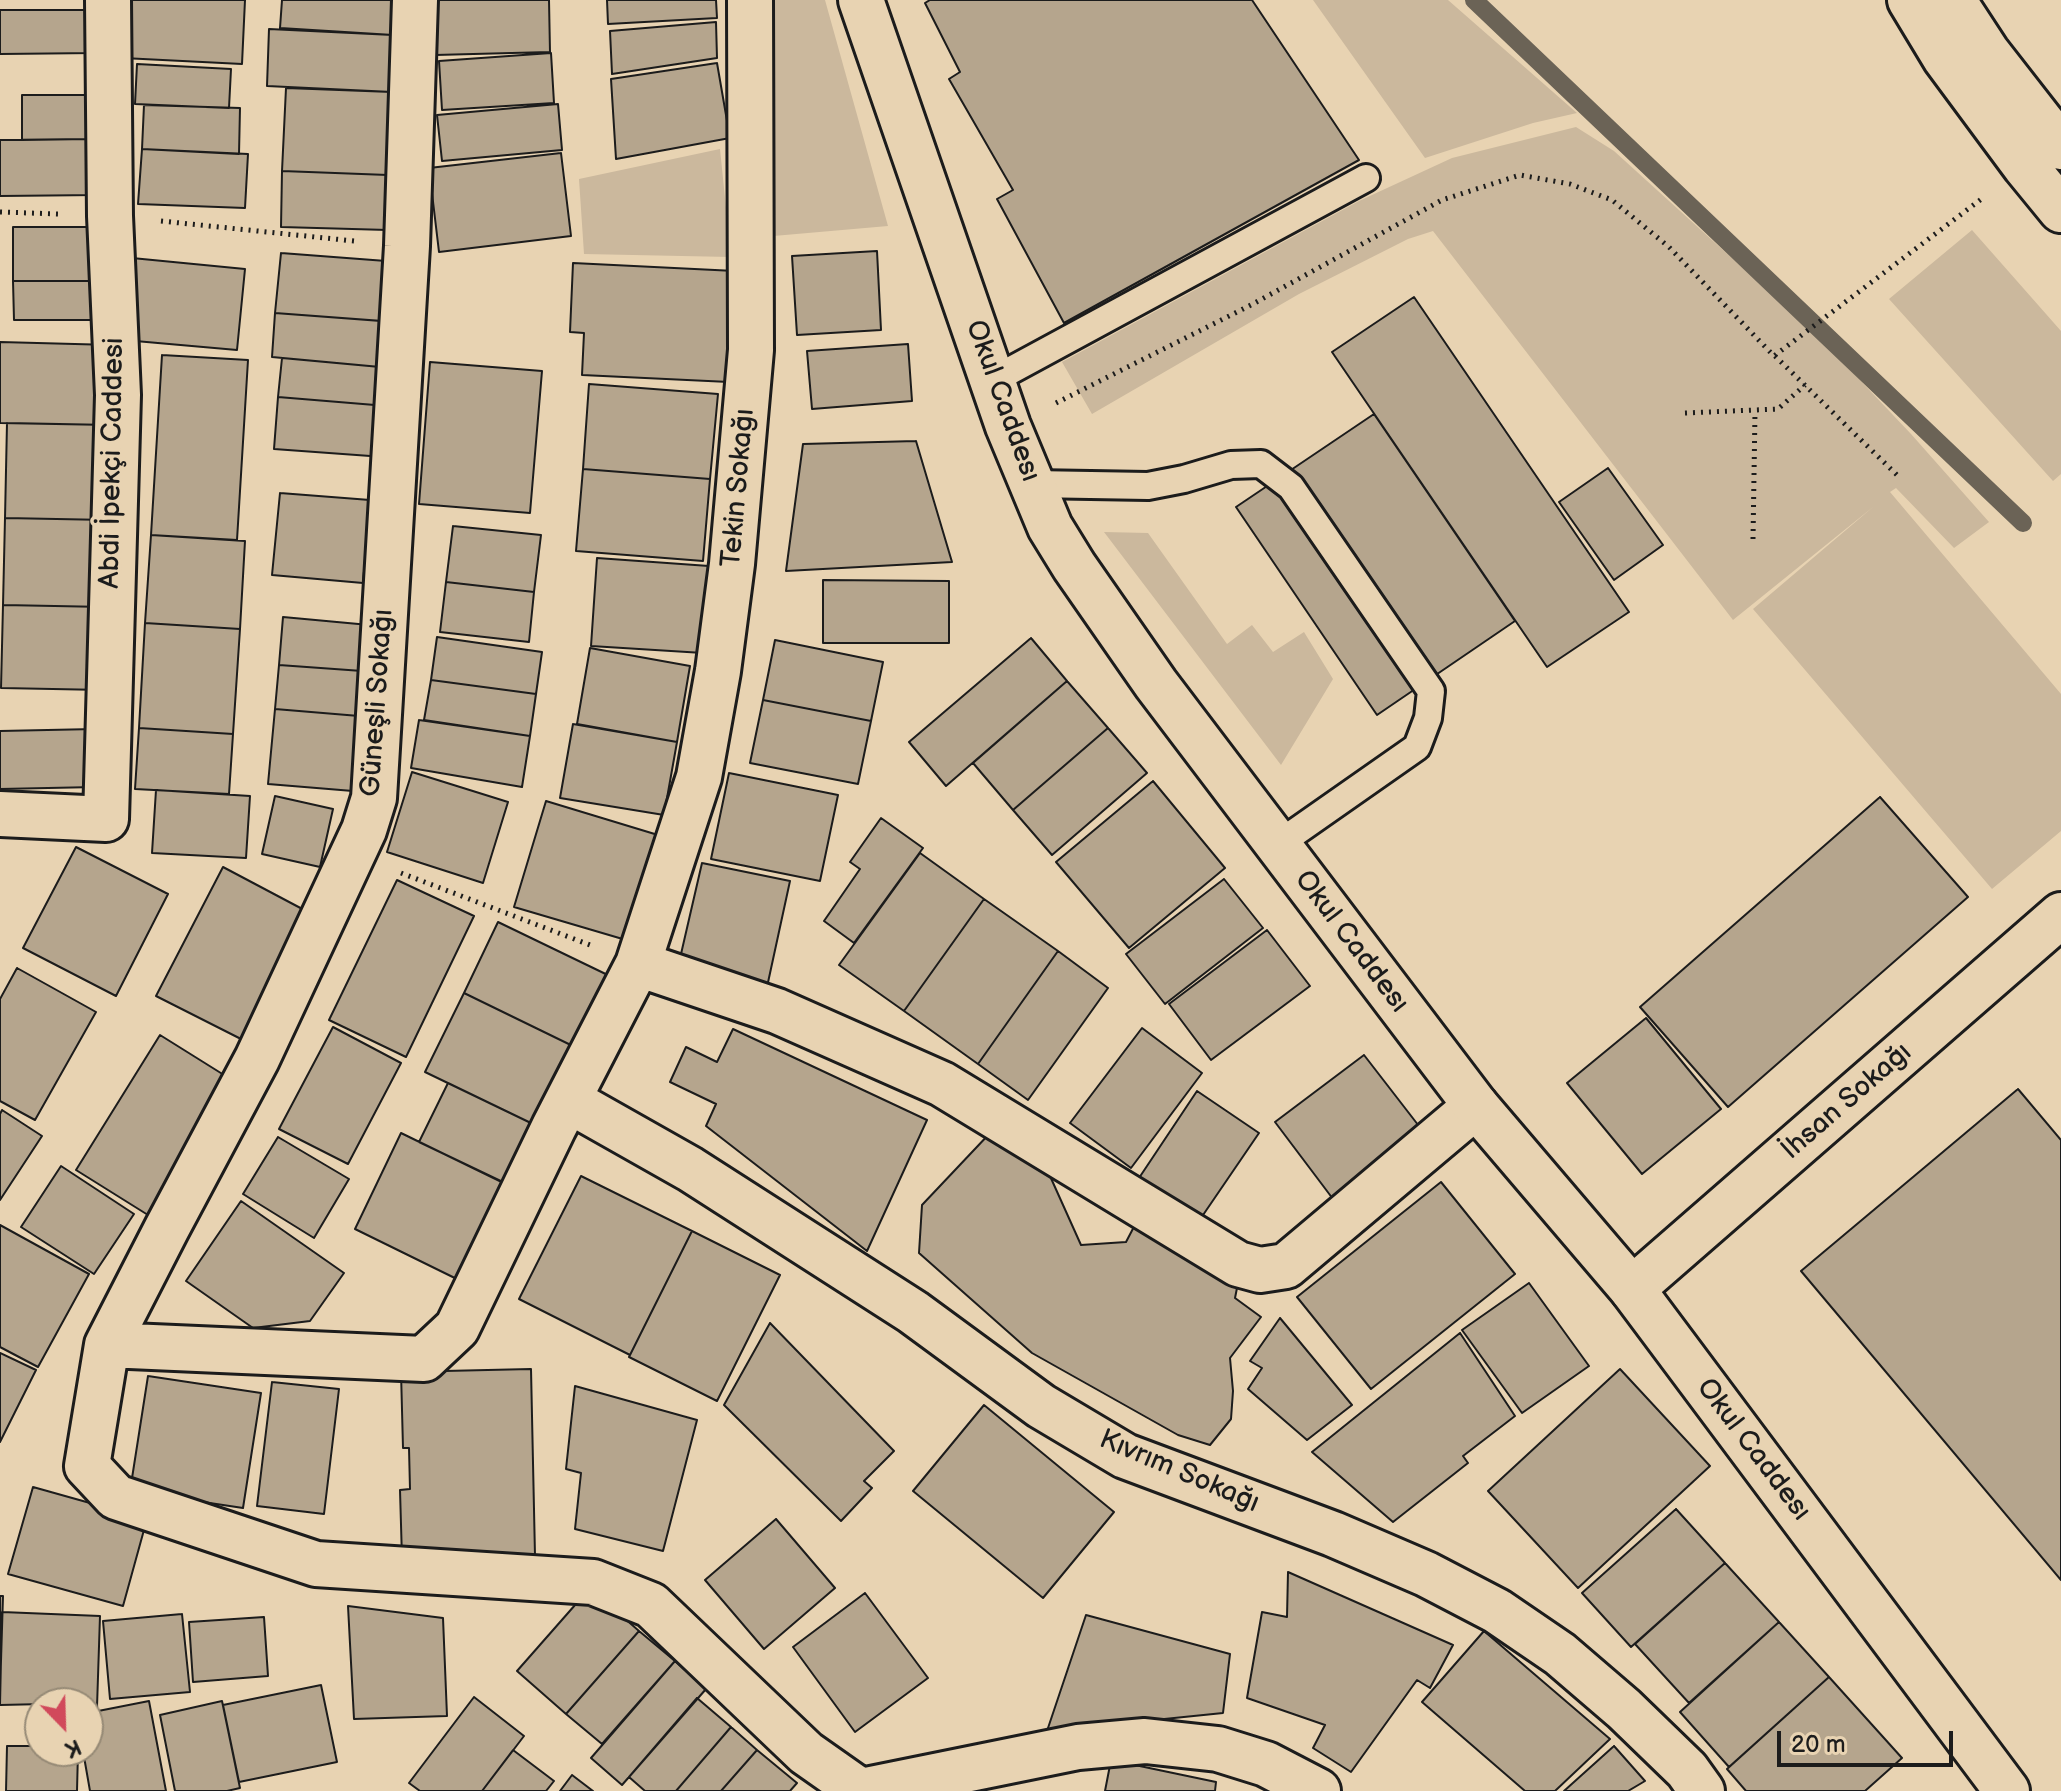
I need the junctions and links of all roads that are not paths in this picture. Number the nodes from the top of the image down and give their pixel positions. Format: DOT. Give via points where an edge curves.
graph roads {
  1 [pos="108,0"];
  2 [pos="415,0"];
  3 [pos="750,0"];
  4 [pos="861,0"];
  5 [pos="1910,0"];
  6 [pos="1953,0"];
  7 [pos="2043,157"];
  8 [pos="1366,178"];
  9 [pos="2061,210"];
  10 [pos="993,380"];
  11 [pos="1033,484"];
  12 [pos="0,814"];
  13 [pos="1277,845"];
  14 [pos="2061,915"];
  15 [pos="638,964"];
  16 [pos="568,1100"];
  17 [pos="1476,1106"];
  18 [pos="1632,1289"];
  19 [pos="107,1345"];
  20 [pos="861,1791"];
  21 [pos="1318,1791"];
  22 [pos="1702,1791"];
  23 [pos="2007,1791"];
  1 -- 12 [label="street, Abdi İpekçi Caddesi" via="118,395 106,819"];
  2 -- 19 [label="street, Güneşli Sokağı" via="407,246 374,798 257,1059"];
  3 -- 15 [label="street, Tekin Sokağı" via="751,350 732,564 699,777"];
  4 -- 10 [label="street, Okul Caddesı"];
  5 -- 7 [label="street" via="1945,58"];
  6 -- 7 [label="street"];
  7 -- 9 [label="street"];
  8 -- 10 [label="lane"];
  10 -- 11 [label="street, Okul Caddesı"];
  11 -- 13 [label="street, Okul Caddesı" via="1050,527 1074,566"];
  11 -- 13 [label="lane" via="1148,486 1231,465 1261,464 1291,487 1431,691 1417,747"];
  13 -- 17 [label="street, Okul Caddesı"];
  14 -- 18 [label="street, İhsan Sokağı"];
  15 -- 16 [label="street, Tekin Sokağı"];
  15 -- 17 [label="street" via="777,1011 942,1084 1238,1264 1260,1270 1286,1266"];
  16 -- 19 [label="street, Tekin Sokağı" via="457,1328 424,1359"];
  16 -- 22 [label="street, Kıvrım Sokağı" via="690,1169 913,1312 1041,1406 1125,1456 1333,1534 1497,1611 1560,1654 1624,1709"];
  17 -- 18 [label="street, Okul Caddesı"];
  18 -- 23 [label="street, Okul Caddesı"];
  19 -- 20 [label="street, Güneşli Sokağı" via="87,1466 116,1497 316,1564 593,1582 651,1605 806,1753"];
  20 -- 21 [label="street" via="1078,1747 1145,1741 1218,1749 1266,1764"];
}
